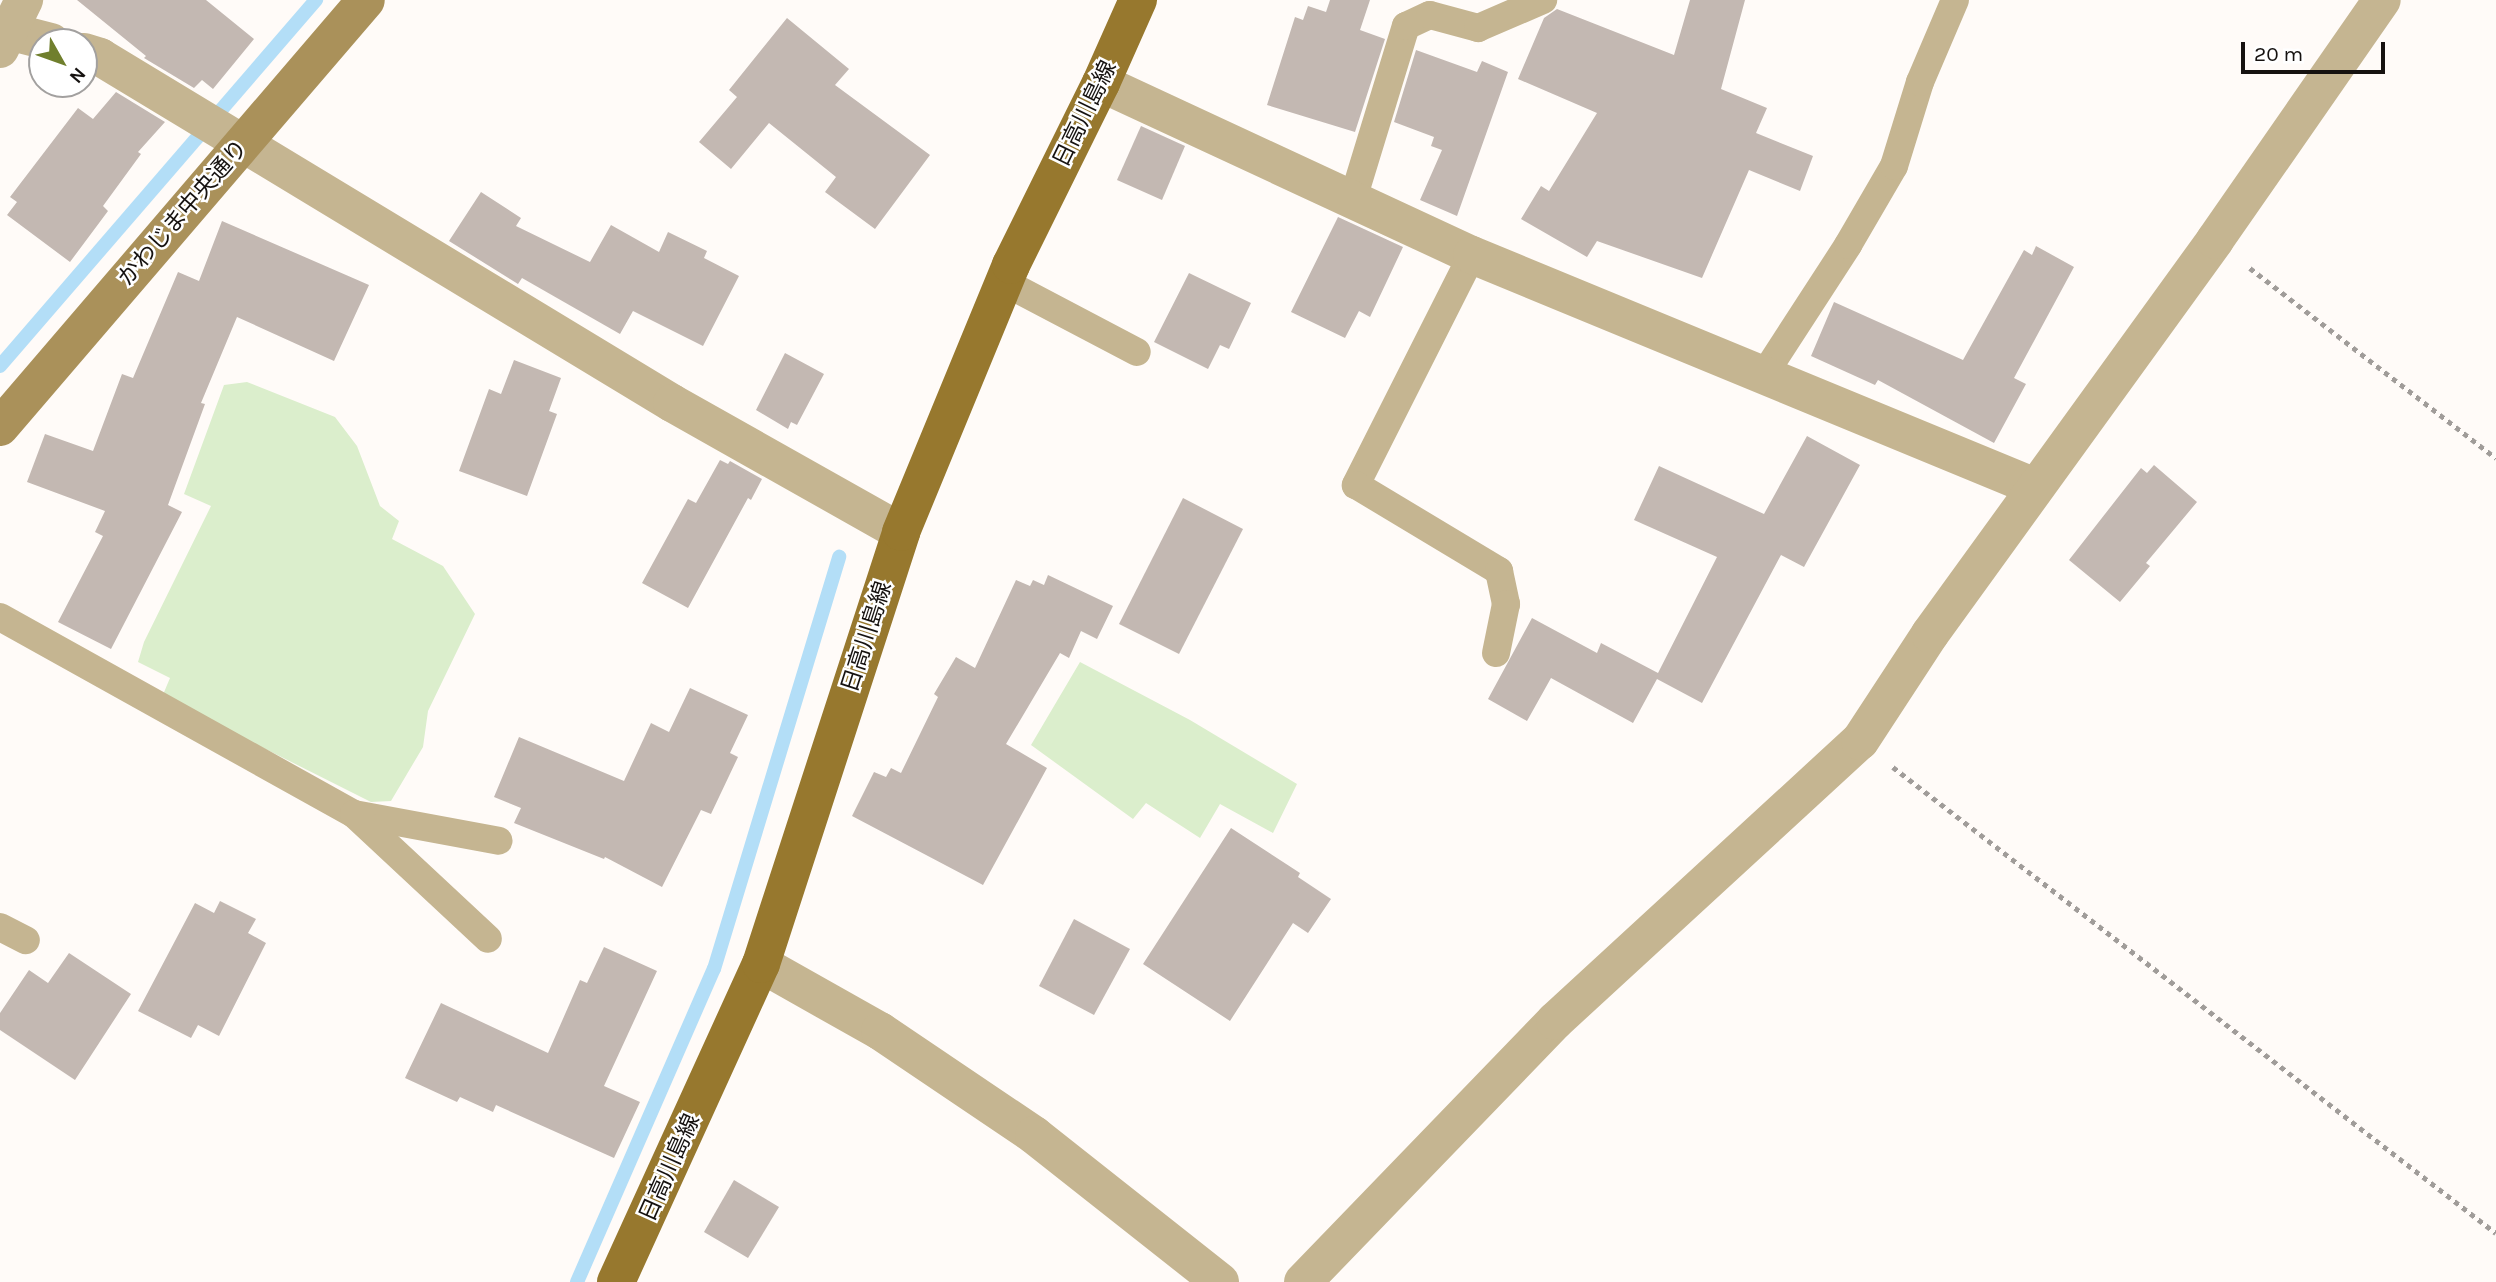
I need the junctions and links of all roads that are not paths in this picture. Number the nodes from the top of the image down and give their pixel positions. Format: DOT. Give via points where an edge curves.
graph roads {
  1 [pos="366,0"];
  2 [pos="1138,0"];
  3 [pos="1543,0"];
  4 [pos="1955,0"];
  5 [pos="2382,0"];
  6 [pos="8,27"];
  7 [pos="28,34"];
  8 [pos="98,56"];
  9 [pos="1101,83"];
  10 [pos="241,145"];
  11 [pos="1353,199"];
  12 [pos="1472,255"];
  13 [pos="1004,282"];
  14 [pos="1137,352"];
  15 [pos="1765,373"];
  16 [pos="0,427"];
  17 [pos="2035,487"];
  18 [pos="901,532"];
  19 [pos="0,617"];
  20 [pos="1496,653"];
  21 [pos="354,814"];
  22 [pos="499,841"];
  23 [pos="0,927"];
  24 [pos="488,939"];
  25 [pos="26,940"];
  26 [pos="761,964"];
  27 [pos="617,1282"];
  28 [pos="1220,1282"];
  29 [pos="1303,1282"];
  1 -- 10 [label="street, かわじま中央通り"];
  2 -- 9 [label="main road, 日高川島線"];
  3 -- 11 [label="lane" via="1478,28 1430,15 1406,26"];
  4 -- 15 [label="lane" via="1920,82 1894,166"];
  5 -- 17 [label="street"];
  6 -- 7 [label="street"];
  8 -- 10 [label="street"];
  9 -- 11 [label="street"];
  9 -- 13 [label="main road, 日高川島線"];
  10 -- 16 [label="street, かわじま中央通り"];
  10 -- 18 [label="street" via="672,403"];
  11 -- 12 [label="street"];
  12 -- 15 [label="street"];
  12 -- 20 [label="lane" via="1356,485 1499,571 1506,604"];
  13 -- 14 [label="lane"];
  13 -- 18 [label="main road, 日高川島線"];
  15 -- 17 [label="street"];
  17 -- 29 [label="street" via="1860,741 1555,1021"];
  18 -- 26 [label="main road, 日高川島線"];
  19 -- 21 [label="lane"];
  21 -- 22 [label="lane"];
  21 -- 24 [label="lane"];
  23 -- 25 [label="lane"];
  26 -- 27 [label="main road, 日高川島線"];
  26 -- 28 [label="street" via="880,1031 1034,1135"];
}
